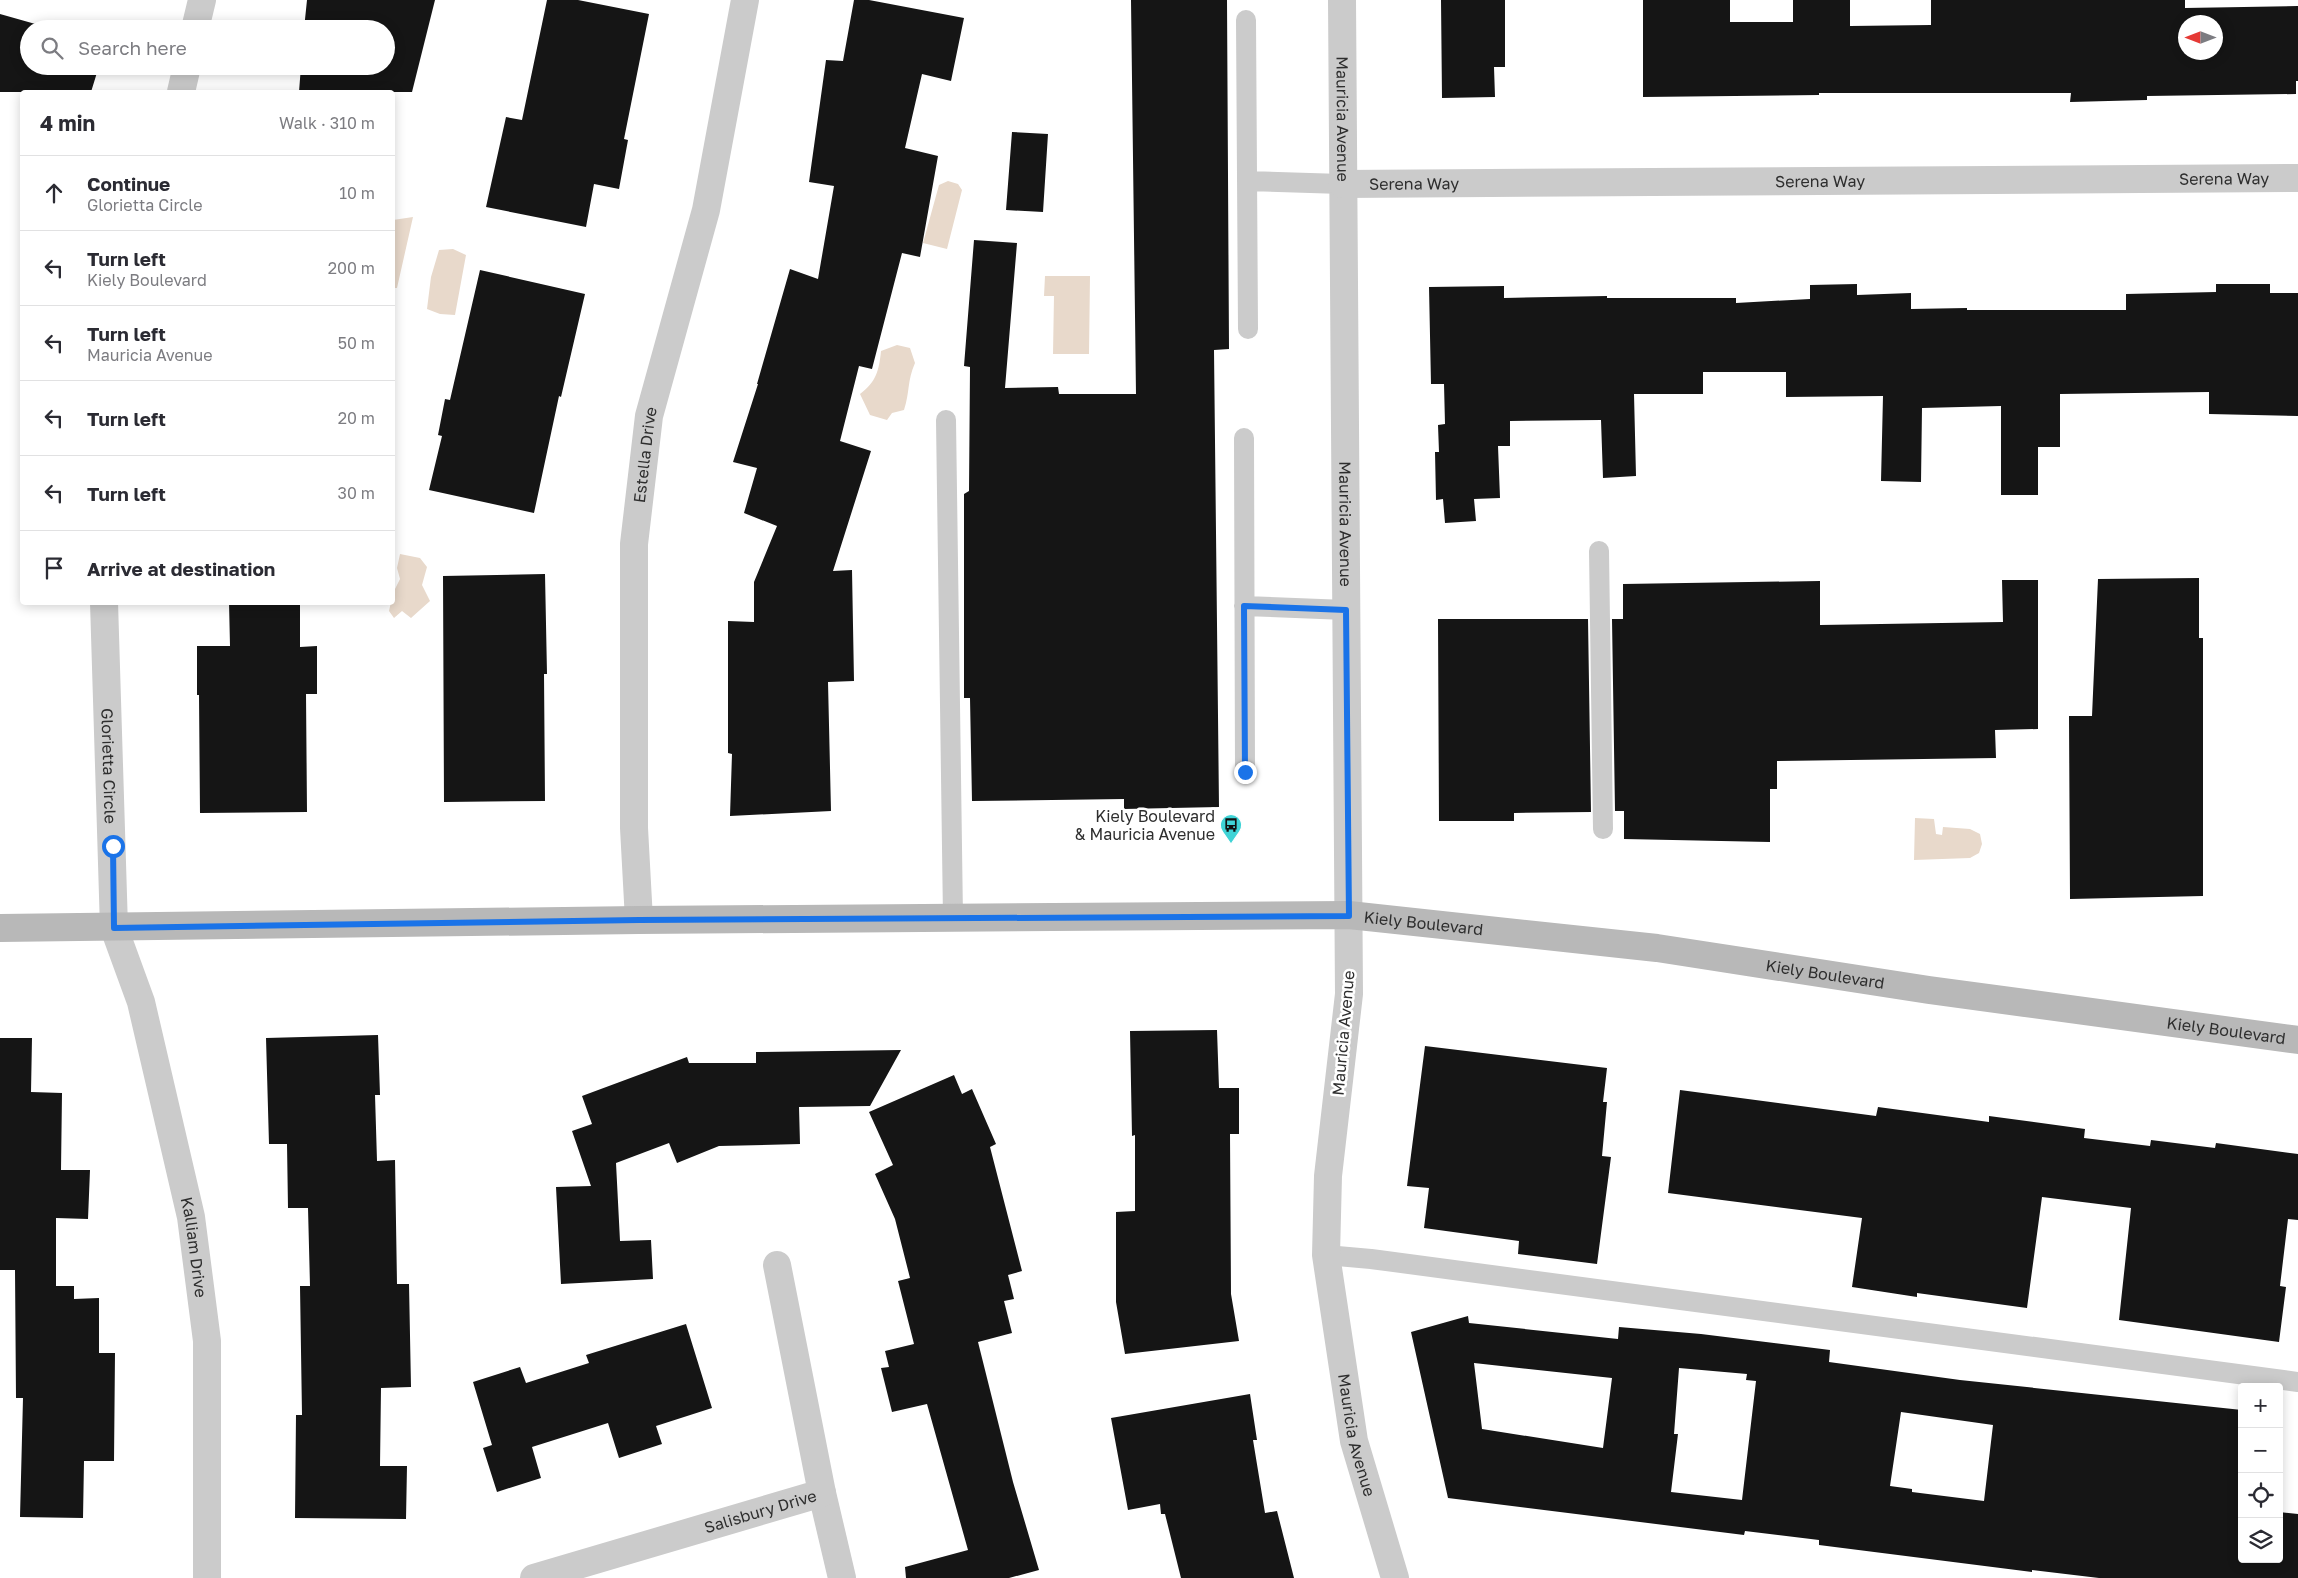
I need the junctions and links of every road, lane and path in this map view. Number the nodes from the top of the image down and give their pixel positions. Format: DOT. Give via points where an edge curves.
graph roads {
  1 [pos="202,0"];
  2 [pos="745,0"];
  3 [pos="1342,0"];
  4 [pos="197,20"];
  5 [pos="1246,20"];
  6 [pos="185,75"];
  7 [pos="181,90"];
  8 [pos="2298,178"];
  9 [pos="1247,182"];
  10 [pos="1342,184"];
  11 [pos="1248,329"];
  12 [pos="946,420"];
  13 [pos="1244,438"];
  14 [pos="1598,552"];
  15 [pos="104,605"];
  16 [pos="1244,606"];
  17 [pos="1346,610"];
  18 [pos="1245,772"];
  19 [pos="1603,829"];
  20 [pos="1349,916"];
  21 [pos="953,918"];
  22 [pos="639,920"];
  23 [pos="0,928"];
  24 [pos="114,928"];
  25 [pos="2298,1040"];
  26 [pos="1326,1255"];
  27 [pos="777,1265"];
  28 [pos="2298,1382"];
  29 [pos="822,1493"];
  30 [pos="206,1578"];
  31 [pos="534,1578"];
  32 [pos="842,1578"];
  33 [pos="1395,1578"];
  1 -- 4 [label="street"];
  2 -- 22 [label="street, Estella Drive" via="706,210 648,426 634,544 634,828"];
  3 -- 10 [label="street, Mauricia Avenue"];
  5 -- 9 [label="lane"];
  6 -- 7 [label="street"];
  8 -- 10 [label="street, Serena Way"];
  9 -- 10 [label="lane"];
  9 -- 11 [label="lane"];
  10 -- 17 [label="street, Mauricia Avenue"];
  12 -- 21 [label="lane"];
  13 -- 16 [label="lane"];
  14 -- 19 [label="lane"];
  15 -- 24 [label="street, Glorietta Circle"];
  16 -- 17 [label="lane"];
  16 -- 18 [label="lane"];
  17 -- 20 [label="street, Mauricia Avenue"];
  20 -- 21 [label="main road, Kiely Boulevard"];
  20 -- 25 [label="main road, Kiely Boulevard" via="1656,948 1929,990"];
  20 -- 26 [label="street, Mauricia Avenue" via="1349,994 1328,1176"];
  21 -- 22 [label="main road, Kiely Boulevard"];
  22 -- 24 [label="main road, Kiely Boulevard"];
  23 -- 24 [label="main road, Kiely Boulevard"];
  24 -- 30 [label="street, Kalliam Drive" via="141,1002 191,1217 207,1341"];
  26 -- 28 [label="lane" via="1371,1258"];
  26 -- 33 [label="street, Mauricia Avenue" via="1354,1441"];
  27 -- 29 [label="street, Salisbury Drive"];
  29 -- 31 [label="street, Salisbury Drive"];
  29 -- 32 [label="street"];
}
